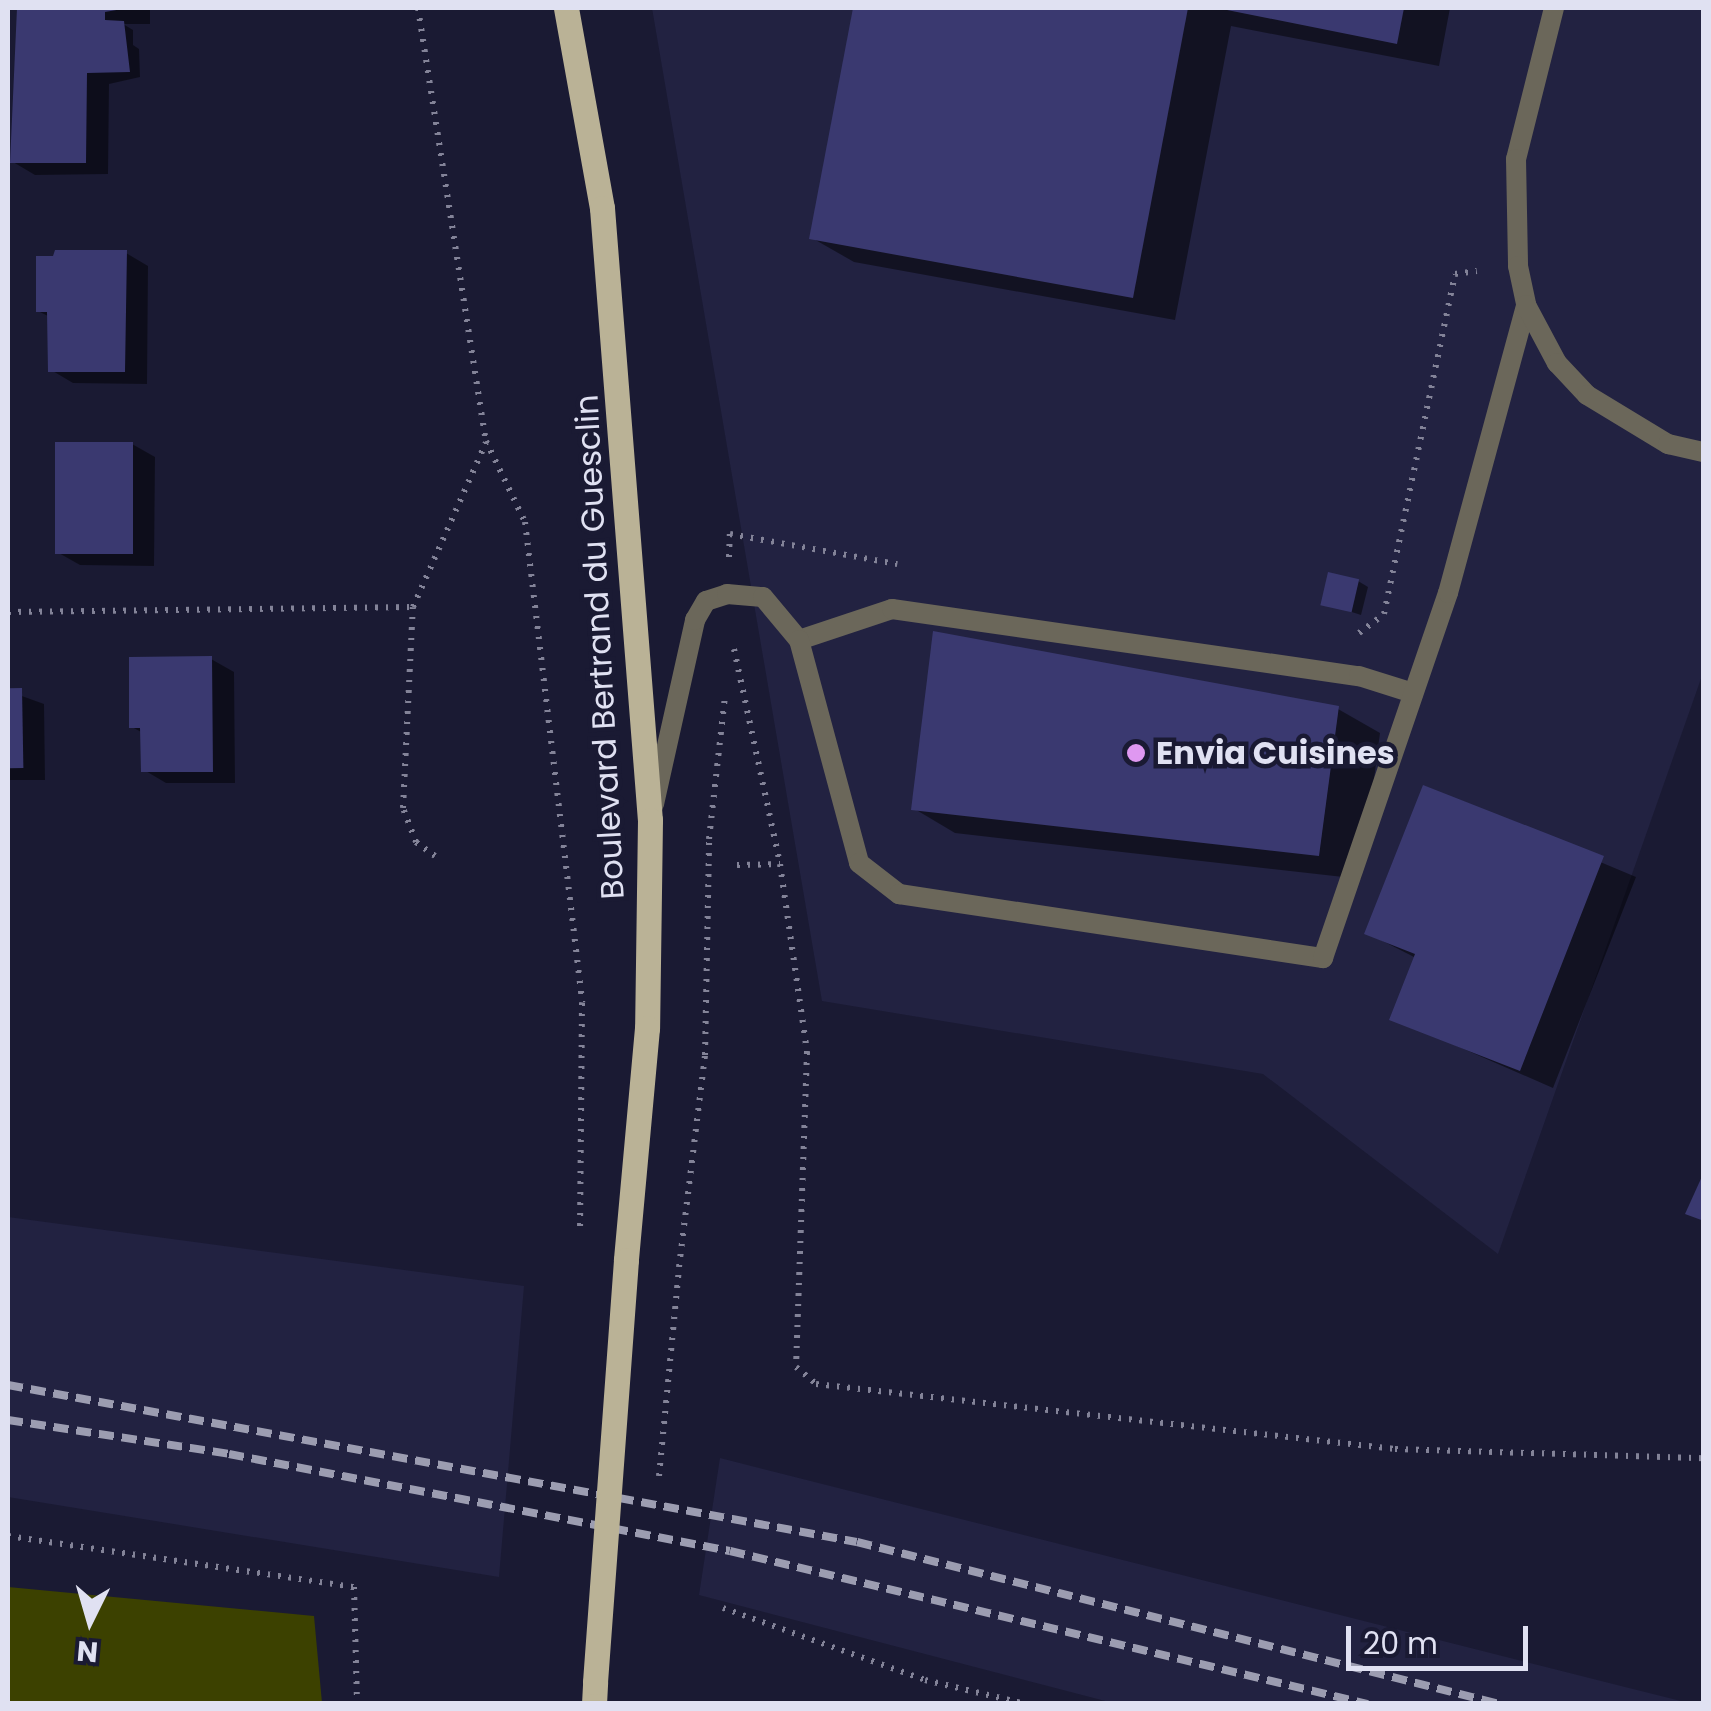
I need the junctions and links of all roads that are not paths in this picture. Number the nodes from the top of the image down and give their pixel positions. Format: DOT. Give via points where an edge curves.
graph roads {
  1 [pos="566,8"];
  2 [pos="1554,8"];
  3 [pos="1526,305"];
  4 [pos="1704,452"];
  5 [pos="799,640"];
  6 [pos="1413,693"];
  7 [pos="650,820"];
  8 [pos="594,1693"];
  1 -- 7 [label="main road, Boulevard Bertrand du Guesclin" via="602,208"];
  2 -- 3 [label="street" via="1516,159 1518,266"];
  3 -- 4 [label="street" via="1557,363 1586,395 1668,444"];
  3 -- 6 [label="street" via="1448,594"];
  5 -- 6 [label="street" via="892,608 1359,676"];
  5 -- 6 [label="street" via="859,863 899,894 1323,958"];
  5 -- 7 [label="street" via="763,597 727,594 706,602 695,620"];
  7 -- 8 [label="main road, Boulevard Bertrand du Guesclin, bridge" via="646,1028"];
}
